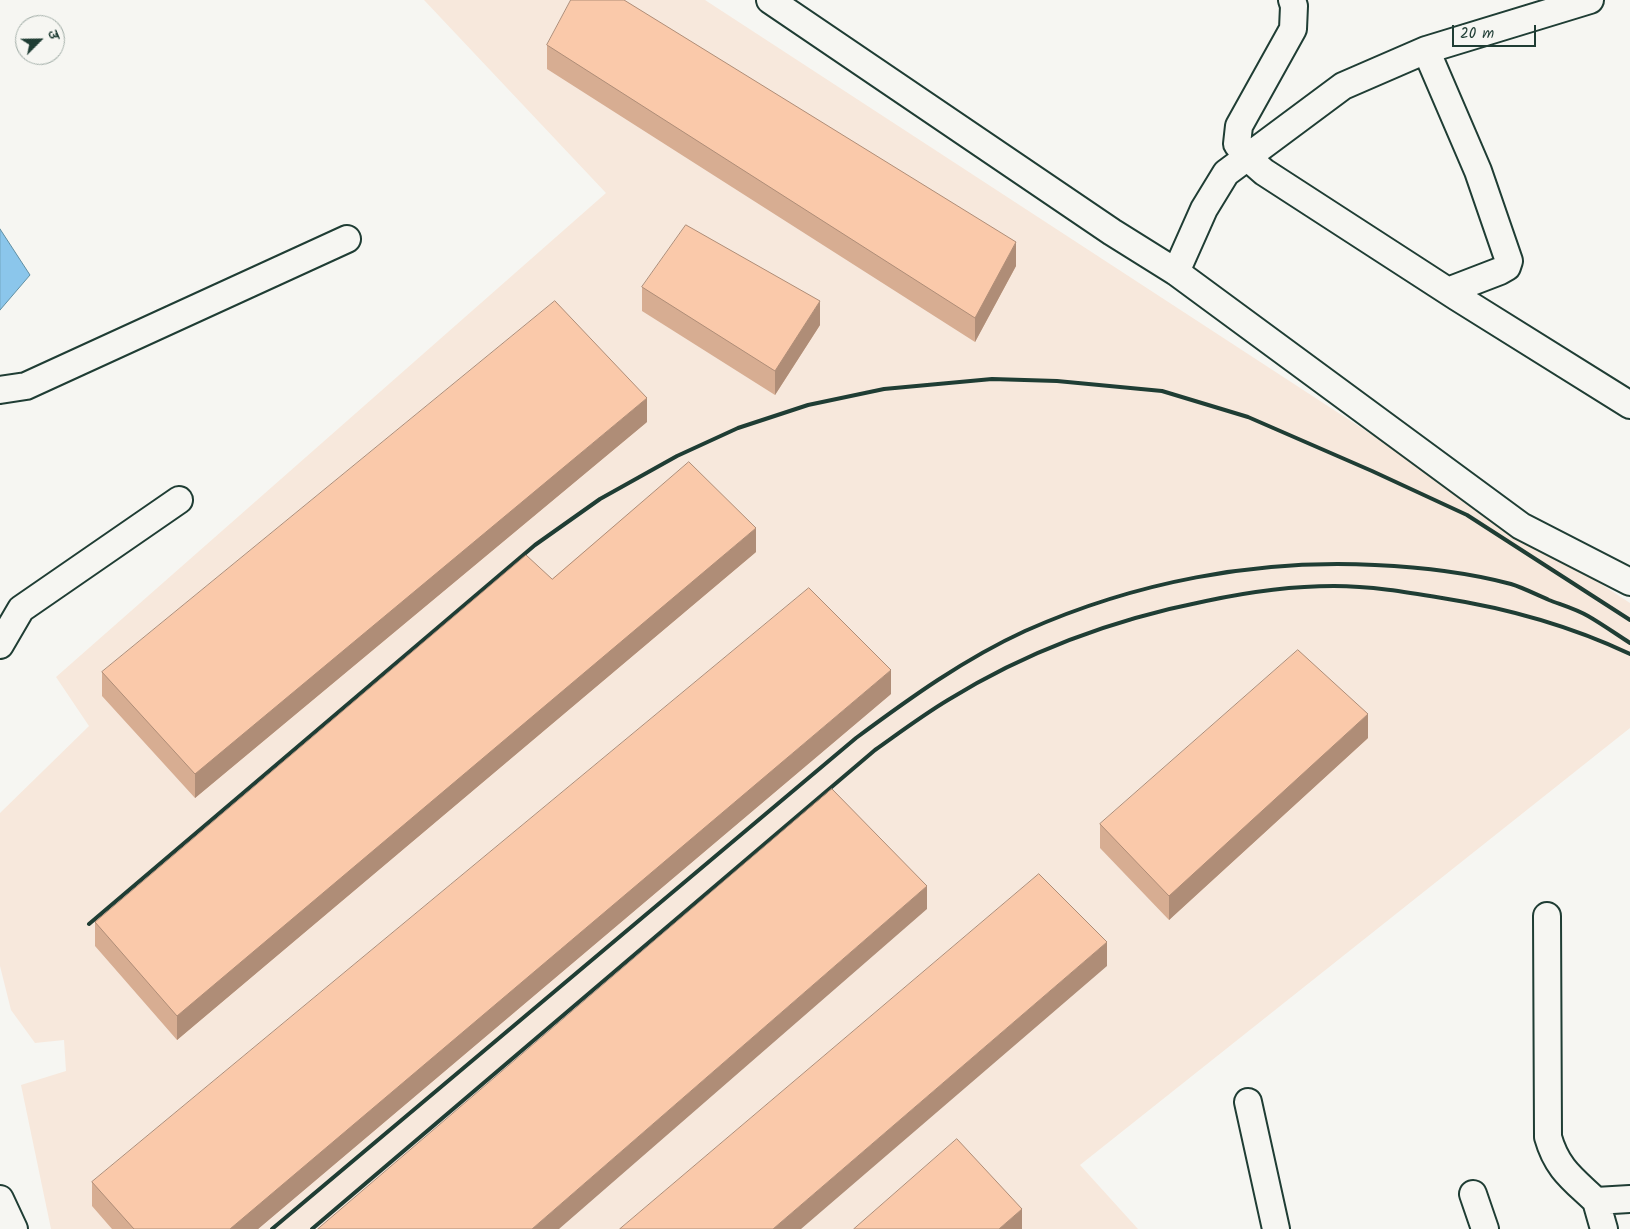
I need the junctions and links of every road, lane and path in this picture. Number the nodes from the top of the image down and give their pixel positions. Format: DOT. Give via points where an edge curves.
graph roads {
  1 [pos="770,0"];
  2 [pos="1292,0"];
  3 [pos="1590,0"];
  4 [pos="1426,50"];
  5 [pos="1248,158"];
  6 [pos="347,239"];
  7 [pos="1176,272"];
  8 [pos="1448,291"];
  9 [pos="0,390"];
  10 [pos="1630,405"];
  11 [pos="179,500"];
  12 [pos="1630,582"];
  13 [pos="0,645"];
  14 [pos="1547,916"];
  15 [pos="1248,1102"];
  16 [pos="1473,1194"];
  17 [pos="0,1199"];
  18 [pos="1630,1200"];
  19 [pos="1596,1201"];
  20 [pos="14,1229"];
  21 [pos="1276,1229"];
  22 [pos="1485,1229"];
  23 [pos="1604,1229"];
  1 -- 7 [label="street"];
  2 -- 5 [label="street" via="1293,29 1239,126 1237,144"];
  3 -- 4 [label="street"];
  4 -- 5 [label="street" via="1344,86"];
  4 -- 8 [label="street" via="1478,171 1509,261 1500,272"];
  5 -- 7 [label="street" via="1226,174 1204,209"];
  5 -- 8 [label="street" via="1264,172"];
  6 -- 9 [label="street" via="26,386"];
  7 -- 12 [label="street" via="1521,526"];
  8 -- 10 [label="street"];
  11 -- 13 [label="street" via="21,609"];
  14 -- 19 [label="street" via="1548,1137 1562,1168"];
  15 -- 21 [label="street"];
  16 -- 22 [label="street"];
  17 -- 20 [label="street"];
  18 -- 19 [label="street"];
  19 -- 23 [label="street"];
}
